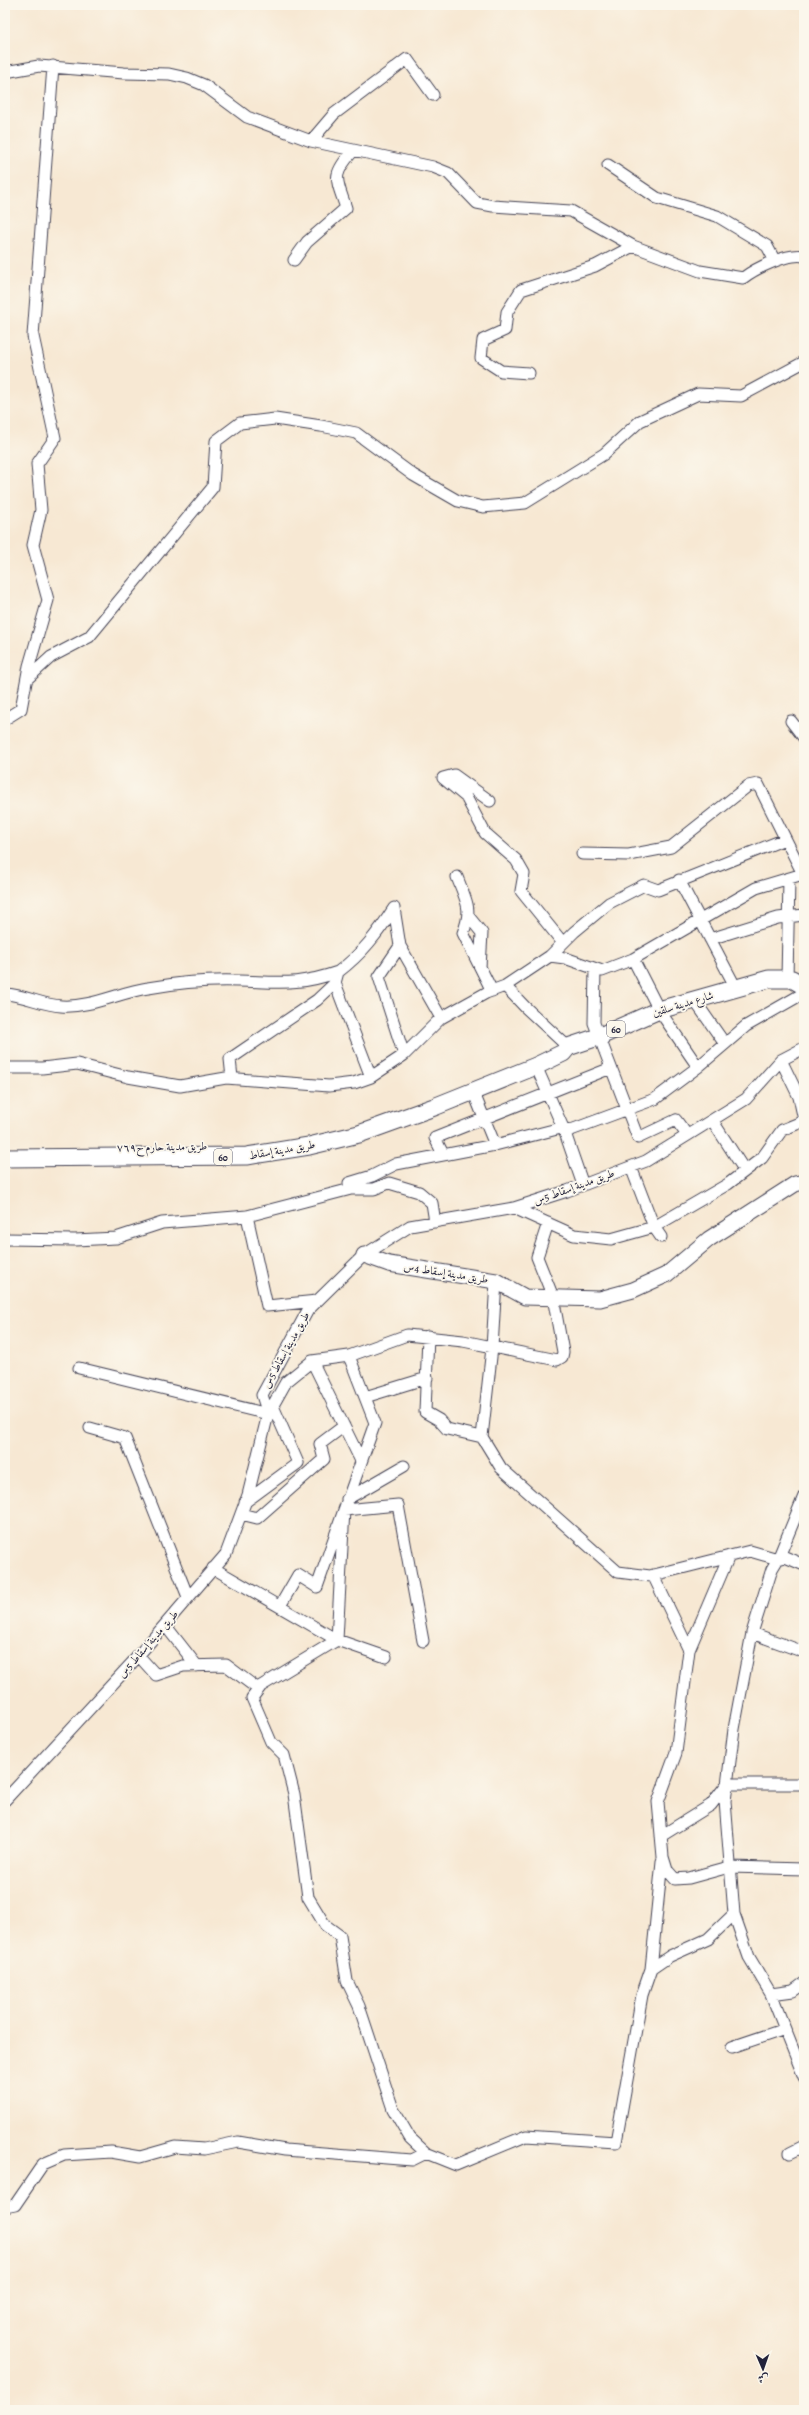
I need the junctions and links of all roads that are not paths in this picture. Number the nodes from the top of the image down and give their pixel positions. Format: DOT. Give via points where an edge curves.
graph roads {
  1 [pos="53,66"];
  2 [pos="5,72"];
  3 [pos="433,95"];
  4 [pos="311,141"];
  5 [pos="353,151"];
  6 [pos="608,165"];
  7 [pos="633,246"];
  8 [pos="804,256"];
  9 [pos="294,260"];
  10 [pos="775,261"];
  11 [pos="804,362"];
  12 [pos="529,373"];
  13 [pos="27,679"];
  14 [pos="5,719"];
  15 [pos="790,721"];
  16 [pos="804,738"];
  17 [pos="490,800"];
  18 [pos="785,839"];
  19 [pos="582,854"];
  20 [pos="803,874"];
  21 [pos="457,877"];
  22 [pos="789,879"];
  23 [pos="679,880"];
  24 [pos="804,915"];
  25 [pos="789,916"];
  26 [pos="469,917"];
  27 [pos="701,919"];
  28 [pos="710,939"];
  29 [pos="563,944"];
  30 [pos="400,946"];
  31 [pos="550,956"];
  32 [pos="633,958"];
  33 [pos="480,968"];
  34 [pos="595,969"];
  35 [pos="338,972"];
  36 [pos="788,979"];
  37 [pos="335,983"];
  38 [pos="505,986"];
  39 [pos="804,986"];
  40 [pos="736,988"];
  41 [pos="492,991"];
  42 [pos="5,994"];
  43 [pos="804,994"];
  44 [pos="695,1001"];
  45 [pos="659,1010"];
  46 [pos="442,1018"];
  47 [pos="598,1037"];
  48 [pos="725,1044"];
  49 [pos="568,1048"];
  50 [pos="804,1048"];
  51 [pos="404,1055"];
  52 [pos="781,1060"];
  53 [pos="536,1066"];
  54 [pos="698,1066"];
  55 [pos="5,1068"];
  56 [pos="611,1068"];
  57 [pos="371,1077"];
  58 [pos="232,1078"];
  59 [pos="473,1091"];
  60 [pos="548,1094"];
  61 [pos="801,1097"];
  62 [pos="434,1107"];
  63 [pos="627,1110"];
  64 [pos="485,1119"];
  65 [pos="712,1120"];
  66 [pos="804,1121"];
  67 [pos="564,1130"];
  68 [pos="687,1135"];
  69 [pos="495,1145"];
  70 [pos="5,1147"];
  71 [pos="443,1154"];
  72 [pos="5,1158"];
  73 [pos="630,1167"];
  74 [pos="745,1171"];
  75 [pos="804,1182"];
  76 [pos="583,1185"];
  77 [pos="351,1189"];
  78 [pos="514,1208"];
  79 [pos="247,1216"];
  80 [pos="435,1222"];
  81 [pos="548,1223"];
  82 [pos="654,1227"];
  83 [pos="661,1237"];
  84 [pos="5,1239"];
  85 [pos="364,1254"];
  86 [pos="496,1281"];
  87 [pos="553,1297"];
  88 [pos="317,1301"];
  89 [pos="428,1336"];
  90 [pos="492,1348"];
  91 [pos="349,1356"];
  92 [pos="312,1361"];
  93 [pos="79,1368"];
  94 [pos="427,1378"];
  95 [pos="365,1397"];
  96 [pos="271,1410"];
  97 [pos="344,1426"];
  98 [pos="90,1428"];
  99 [pos="482,1438"];
  100 [pos="361,1461"];
  101 [pos="404,1466"];
  102 [pos="804,1496"];
  103 [pos="245,1502"];
  104 [pos="346,1505"];
  105 [pos="241,1514"];
  106 [pos="729,1556"];
  107 [pos="778,1559"];
  108 [pos="804,1565"];
  109 [pos="213,1568"];
  110 [pos="653,1575"];
  111 [pos="188,1597"];
  112 [pos="280,1606"];
  113 [pos="165,1625"];
  114 [pos="752,1633"];
  115 [pos="337,1640"];
  116 [pos="423,1641"];
  117 [pos="689,1650"];
  118 [pos="804,1652"];
  119 [pos="138,1656"];
  120 [pos="386,1657"];
  121 [pos="197,1666"];
  122 [pos="258,1689"];
  123 [pos="727,1784"];
  124 [pos="804,1784"];
  125 [pos="5,1800"];
  126 [pos="661,1836"];
  127 [pos="663,1857"];
  128 [pos="729,1867"];
  129 [pos="804,1869"];
  130 [pos="734,1914"];
  131 [pos="651,1969"];
  132 [pos="804,1983"];
  133 [pos="771,1994"];
  134 [pos="785,2029"];
  135 [pos="732,2047"];
  136 [pos="804,2077"];
  137 [pos="804,2146"];
  138 [pos="426,2153"];
  139 [pos="790,2153"];
  140 [pos="5,2207"];
  1 -- 2 [label="street"];
  1 -- 4 [label="street" via="124,73 169,74 187,78 204,85 247,118"];
  1 -- 13 [label="street" via="33,336 55,438 37,464 41,510 33,545 48,600"];
  3 -- 4 [label="street" via="407,59 334,114"];
  4 -- 5 [label="street"];
  5 -- 7 [label="street" via="433,167 448,173 477,203 571,211"];
  5 -- 9 [label="street" via="339,167 337,180 346,208 307,242"];
  6 -- 10 [label="street" via="657,198 717,216 767,246"];
  7 -- 10 [label="street" via="700,271 730,278 743,278 757,268"];
  7 -- 12 [label="street" via="595,266 521,290 507,312 505,330 483,340 481,358 501,371"];
  8 -- 10 [label="street"];
  11 -- 13 [label="street" via="741,396 698,394 640,421 604,454 525,503 483,507 458,501 413,475 356,433 275,419 240,423 216,441 213,486 90,637 51,657"];
  13 -- 14 [label="street" via="21,709"];
  15 -- 16 [label="street"];
  17 -- 29 [label="street" via="454,775 443,778 466,797 485,833 516,860 524,874 521,892"];
  18 -- 19 [label="street" via="758,784 748,786 671,847 628,855"];
  18 -- 20 [label="street"];
  18 -- 23 [label="street"];
  20 -- 22 [label="street"];
  21 -- 26 [label="street"];
  22 -- 25 [label="street"];
  22 -- 27 [label="street" via="756,888"];
  23 -- 27 [label="street"];
  23 -- 29 [label="street" via="658,890 644,885 609,903"];
  24 -- 25 [label="street"];
  25 -- 28 [label="street"];
  25 -- 36 [label="street"];
  26 -- 33 [label="street" via="482,933"];
  26 -- 33 [label="street" via="463,934"];
  27 -- 28 [label="street"];
  27 -- 32 [label="street"];
  28 -- 40 [label="street"];
  29 -- 31 [label="street"];
  30 -- 35 [label="street" via="394,908 375,937"];
  30 -- 46 [label="street"];
  30 -- 51 [label="street" via="379,978"];
  31 -- 34 [label="street" via="565,958"];
  31 -- 38 [label="street"];
  32 -- 34 [label="street" via="602,971"];
  32 -- 45 [label="street"];
  33 -- 41 [label="street"];
  34 -- 47 [label="street" via="594,1023"];
  35 -- 37 [label="street"];
  35 -- 42 [label="street" via="313,981 293,983 238,981 147,988 104,1000 62,1006 15,994"];
  36 -- 39 [label="main road, شارع مدينة سلقين / 60"];
  36 -- 40 [label="main road, شارع مدينة سلقين / 60" via="769,979"];
  37 -- 57 [label="street"];
  37 -- 58 [label="street" via="317,1000 230,1059"];
  38 -- 41 [label="street"];
  38 -- 49 [label="street"];
  40 -- 44 [label="main road, شارع مدينة سلقين / 60"];
  41 -- 46 [label="street"];
  43 -- 48 [label="street" via="746,1026"];
  44 -- 45 [label="main road, شارع مدينة سلقين / 60"];
  44 -- 48 [label="street"];
  45 -- 47 [label="main road, شارع مدينة سلقين / 60"];
  45 -- 54 [label="street"];
  46 -- 51 [label="street"];
  47 -- 49 [label="main road, شارع مدينة سلقين / 60"];
  47 -- 56 [label="street"];
  48 -- 54 [label="street"];
  49 -- 53 [label="main road, شارع مدينة سلقين / 60"];
  50 -- 52 [label="street, طريق مدينة إسقاط 5س"];
  51 -- 57 [label="street"];
  52 -- 61 [label="street"];
  52 -- 65 [label="street, طريق مدينة إسقاط 5س" via="746,1099"];
  53 -- 59 [label="main road, شارع مدينة سلقين / 60"];
  53 -- 60 [label="street"];
  54 -- 63 [label="street" via="655,1099"];
  55 -- 58 [label="street" via="42,1068 77,1064 128,1077 180,1086"];
  56 -- 60 [label="street"];
  56 -- 63 [label="street"];
  57 -- 58 [label="street" via="354,1083 329,1086"];
  59 -- 62 [label="main road, شارع مدينة سلقين / 60"];
  59 -- 64 [label="street"];
  60 -- 64 [label="street"];
  60 -- 67 [label="street"];
  61 -- 66 [label="street"];
  62 -- 70 [label="main road, طريق مدينة حارم ح٧٦٩ / 60" via="354,1130 280,1142 182,1148"];
  62 -- 72 [label="main road, طريق مدينة إسقاط / 60" via="359,1134 309,1146 247,1156"];
  63 -- 67 [label="street" via="571,1130"];
  63 -- 68 [label="street" via="638,1138 676,1120"];
  64 -- 69 [label="street"];
  64 -- 71 [label="street" via="435,1138"];
  65 -- 68 [label="street, طريق مدينة إسقاط 5س"];
  65 -- 74 [label="street"];
  66 -- 74 [label="street" via="782,1130 762,1158"];
  67 -- 69 [label="street" via="561,1128"];
  67 -- 76 [label="street"];
  68 -- 73 [label="street, طريق مدينة إسقاط 5س"];
  69 -- 71 [label="street"];
  71 -- 77 [label="street" via="396,1164 372,1176 349,1183"];
  73 -- 76 [label="street, طريق مدينة إسقاط 5س"];
  73 -- 82 [label="street"];
  74 -- 82 [label="street" via="728,1184"];
  75 -- 87 [label="street, طريق مدينة إسقاط 4س" via="795,1184 741,1218 709,1239 666,1275 647,1284 600,1299"];
  76 -- 78 [label="street, طريق مدينة إسقاط 5س"];
  77 -- 79 [label="street"];
  77 -- 80 [label="street" via="374,1189 389,1183 419,1192 432,1203"];
  78 -- 80 [label="street, طريق مدينة إسقاط 5س"];
  78 -- 81 [label="street"];
  79 -- 84 [label="street" via="162,1223 116,1238"];
  79 -- 88 [label="street" via="267,1306"];
  80 -- 85 [label="street, طريق مدينة إسقاط 5س" via="410,1226"];
  81 -- 82 [label="street" via="574,1235 611,1239"];
  81 -- 87 [label="street" via="537,1257"];
  82 -- 83 [label="street"];
  85 -- 86 [label="street, طريق مدينة إسقاط 4س" via="389,1264"];
  85 -- 88 [label="street, طريق مدينة إسقاط 5س"];
  86 -- 87 [label="street, طريق مدينة إسقاط 4س" via="525,1297"];
  86 -- 90 [label="street"];
  87 -- 90 [label="street" via="562,1357 557,1360 539,1358"];
  88 -- 96 [label="street, طريق مدينة إسقاط 5س" via="308,1310 262,1394"];
  89 -- 90 [label="street"];
  89 -- 91 [label="street" via="407,1335"];
  89 -- 94 [label="street"];
  90 -- 99 [label="street"];
  91 -- 92 [label="street"];
  91 -- 95 [label="street"];
  92 -- 96 [label="street" via="286,1382"];
  92 -- 97 [label="street"];
  93 -- 96 [label="street"];
  94 -- 95 [label="street"];
  94 -- 99 [label="street" via="426,1412 447,1429"];
  95 -- 100 [label="street" via="375,1423"];
  96 -- 103 [label="street, طريق مدينة إسقاط 5س"];
  96 -- 103 [label="street" via="298,1463"];
  97 -- 100 [label="street"];
  97 -- 105 [label="street" via="320,1444 324,1459 257,1518"];
  98 -- 111 [label="street" via="125,1438"];
  99 -- 110 [label="street" via="501,1468 618,1572"];
  100 -- 104 [label="street"];
  101 -- 104 [label="street"];
  102 -- 107 [label="street"];
  103 -- 105 [label="street, طريق مدينة إسقاط 5س"];
  104 -- 112 [label="street" via="317,1587 298,1574"];
  104 -- 115 [label="street"];
  104 -- 116 [label="street" via="398,1505"];
  105 -- 109 [label="street, طريق مدينة إسقاط 5س" via="226,1554"];
  106 -- 107 [label="street" via="750,1551"];
  106 -- 110 [label="street"];
  106 -- 117 [label="street"];
  107 -- 108 [label="street" via="785,1557"];
  107 -- 114 [label="street" via="772,1569"];
  109 -- 111 [label="street, طريق مدينة إسقاط 5س"];
  109 -- 112 [label="street"];
  110 -- 117 [label="street"];
  111 -- 113 [label="street, طريق مدينة إسقاط 5س"];
  112 -- 115 [label="street"];
  113 -- 119 [label="street, طريق مدينة إسقاط 5س"];
  113 -- 121 [label="street"];
  114 -- 118 [label="street"];
  114 -- 123 [label="street" via="734,1729"];
  115 -- 120 [label="street"];
  115 -- 122 [label="street"];
  117 -- 126 [label="street" via="676,1753 658,1802"];
  119 -- 121 [label="street" via="156,1676 183,1666"];
  119 -- 125 [label="street, طريق مدينة إسقاط 5س"];
  121 -- 122 [label="street" via="226,1665"];
  122 -- 138 [label="street" via="252,1698 270,1742 284,1756 294,1794 308,1897 325,1925 340,1936 347,1981 359,2006 393,2109 410,2138"];
  123 -- 124 [label="street"];
  123 -- 126 [label="street" via="711,1805"];
  123 -- 128 [label="street" via="725,1801"];
  126 -- 127 [label="street"];
  127 -- 128 [label="street" via="666,1870 675,1879 689,1878"];
  127 -- 131 [label="street"];
  128 -- 129 [label="street"];
  128 -- 130 [label="street"];
  130 -- 131 [label="street" via="708,1939 670,1956"];
  130 -- 133 [label="street" via="749,1957"];
  131 -- 138 [label="street" via="642,1995 616,2142 526,2136 456,2165"];
  132 -- 133 [label="street" via="793,1991"];
  133 -- 134 [label="street"];
  134 -- 135 [label="street"];
  134 -- 136 [label="street"];
  137 -- 139 [label="street"];
  138 -- 140 [label="street" via="412,2160 285,2150 238,2142 204,2149 175,2148 140,2157 111,2152 64,2155 43,2164 15,2205"];
}
